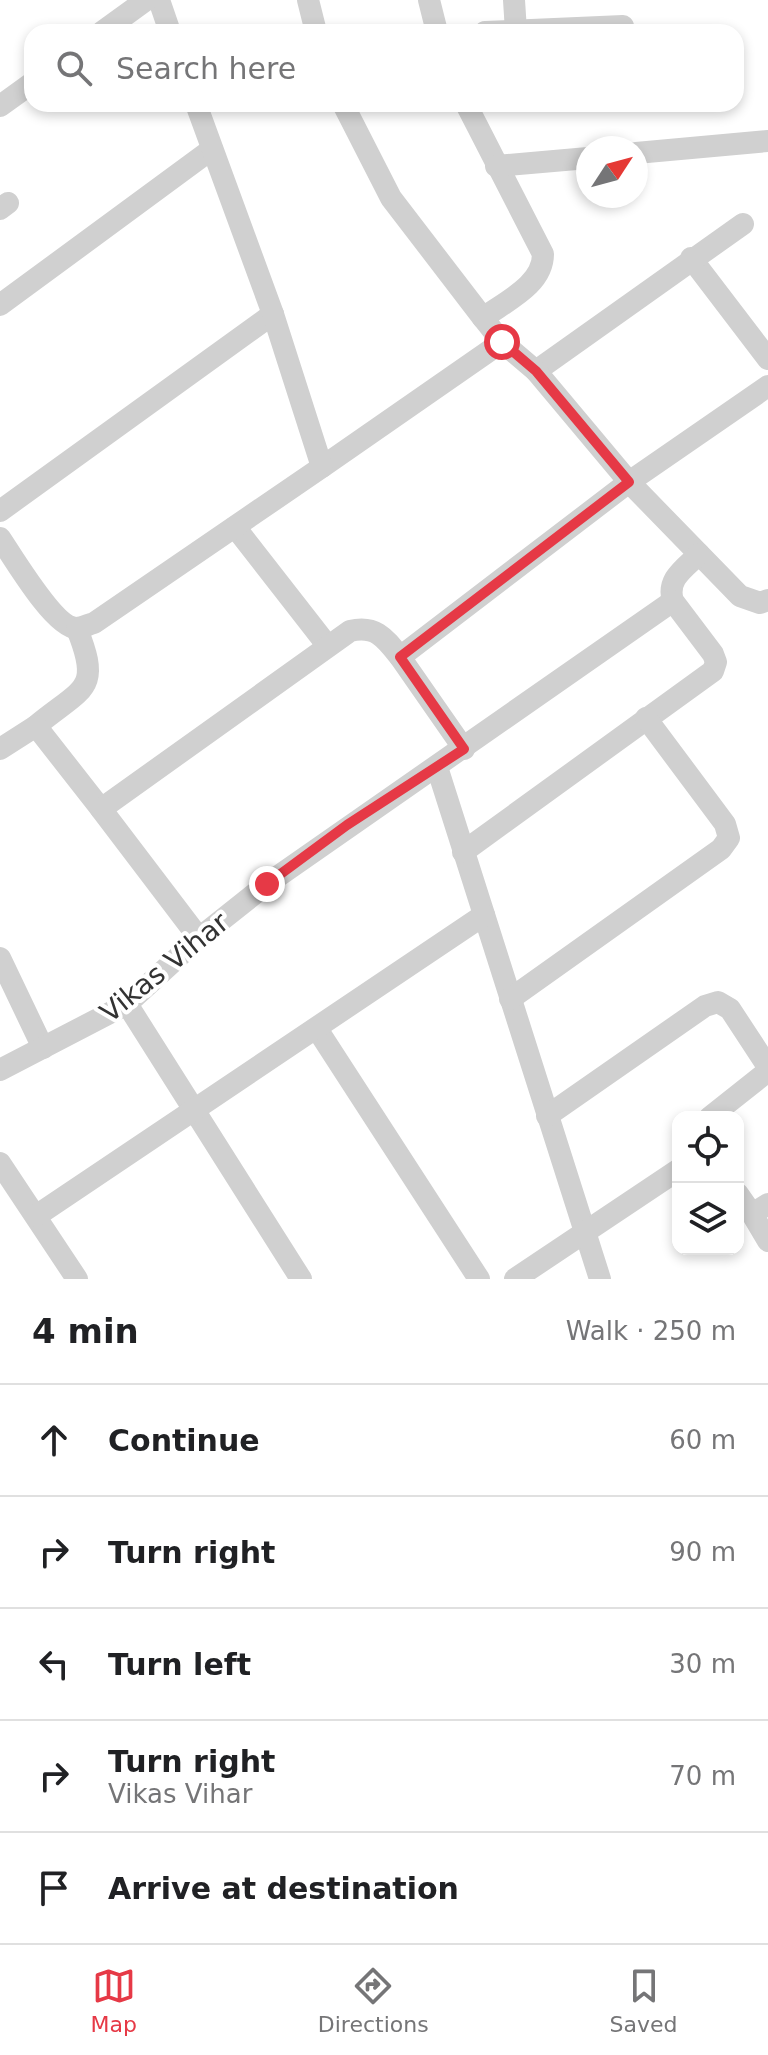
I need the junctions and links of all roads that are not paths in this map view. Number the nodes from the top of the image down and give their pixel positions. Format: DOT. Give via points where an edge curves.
graph roads {
  1 [pos="146,0"];
  2 [pos="159,0"];
  3 [pos="308,0"];
  4 [pos="429,0"];
  5 [pos="514,0"];
  6 [pos="113,24"];
  7 [pos="167,24"];
  8 [pos="314,24"];
  9 [pos="435,24"];
  10 [pos="516,24"];
  11 [pos="24,89"];
  12 [pos="0,106"];
  13 [pos="199,112"];
  14 [pos="347,112"];
  15 [pos="470,112"];
  16 [pos="768,141"];
  17 [pos="212,149"];
  18 [pos="648,152"];
  19 [pos="576,159"];
  20 [pos="496,166"];
  21 [pos="743,224"];
  22 [pos="691,258"];
  23 [pos="0,305"];
  24 [pos="273,314"];
  25 [pos="483,318"];
  26 [pos="502,342"];
  27 [pos="768,359"];
  28 [pos="536,371"];
  29 [pos="768,386"];
  30 [pos="322,467"];
  31 [pos="629,482"];
  32 [pos="0,511"];
  33 [pos="235,527"];
  34 [pos="0,538"];
  35 [pos="699,554"];
  36 [pos="768,600"];
  37 [pos="673,601"];
  38 [pos="77,629"];
  39 [pos="327,645"];
  40 [pos="400,657"];
  41 [pos="646,718"];
  42 [pos="36,726"];
  43 [pos="0,749"];
  44 [pos="464,749"];
  45 [pos="437,767"];
  46 [pos="101,809"];
  47 [pos="463,852"];
  48 [pos="484,915"];
  49 [pos="199,938"];
  50 [pos="0,958"];
  51 [pos="510,999"];
  52 [pos="127,1004"];
  53 [pos="317,1029"];
  54 [pos="43,1048"];
  55 [pos="768,1069"];
  56 [pos="0,1070"];
  57 [pos="193,1108"];
  58 [pos="717,1111"];
  59 [pos="547,1116"];
  60 [pos="0,1163"];
  61 [pos="672,1174"];
  62 [pos="760,1209"];
  63 [pos="36,1216"];
  64 [pos="583,1233"];
  65 [pos="768,1241"];
  66 [pos="477,1278"];
  67 [pos="77,1279"];
  68 [pos="301,1279"];
  69 [pos="515,1279"];
  70 [pos="600,1279"];
  1 -- 6 [label="street"];
  2 -- 7 [label="street"];
  3 -- 8 [label="street"];
  4 -- 9 [label="street"];
  5 -- 10 [label="street"];
  11 -- 12 [label="street"];
  13 -- 17 [label="street"];
  14 -- 25 [label="street" via="391,198"];
  15 -- 20 [label="street"];
  16 -- 18 [label="street"];
  17 -- 23 [label="street"];
  17 -- 24 [label="street"];
  19 -- 20 [label="street"];
  20 -- 25 [label="street" via="543,254 543,269"];
  21 -- 22 [label="street"];
  22 -- 27 [label="street"];
  22 -- 28 [label="street"];
  24 -- 30 [label="street"];
  24 -- 32 [label="street"];
  25 -- 26 [label="street"];
  26 -- 28 [label="street"];
  26 -- 30 [label="street"];
  28 -- 31 [label="street"];
  29 -- 31 [label="street"];
  30 -- 33 [label="street"];
  31 -- 35 [label="street"];
  31 -- 40 [label="street"];
  33 -- 38 [label="street" via="94,623"];
  33 -- 39 [label="street"];
  34 -- 38 [label="street" via="53,613"];
  35 -- 36 [label="street" via="740,596 760,603"];
  35 -- 37 [label="street" via="673,580"];
  37 -- 41 [label="street" via="716,662 713,671"];
  37 -- 44 [label="street, Vikas Vihar"];
  38 -- 42 [label="street" via="91,676"];
  39 -- 40 [label="street" via="365,627 381,633"];
  39 -- 46 [label="street"];
  40 -- 44 [label="street"];
  41 -- 47 [label="street"];
  41 -- 51 [label="street" via="725,824 729,838 721,849"];
  42 -- 43 [label="street"];
  42 -- 46 [label="street"];
  44 -- 45 [label="street, Vikas Vihar"];
  45 -- 47 [label="street"];
  45 -- 49 [label="street, Vikas Vihar" via="347,825"];
  46 -- 49 [label="street"];
  47 -- 48 [label="street"];
  48 -- 51 [label="street"];
  48 -- 53 [label="street"];
  49 -- 52 [label="street, Vikas Vihar"];
  50 -- 54 [label="street"];
  51 -- 59 [label="street"];
  52 -- 54 [label="street, Vikas Vihar"];
  52 -- 57 [label="street"];
  53 -- 57 [label="street"];
  53 -- 66 [label="street"];
  54 -- 56 [label="street, Vikas Vihar"];
  55 -- 58 [label="street"];
  55 -- 59 [label="street" via="730,1009 718,1002"];
  57 -- 63 [label="street"];
  57 -- 68 [label="street"];
  59 -- 64 [label="street"];
  60 -- 63 [label="street"];
  61 -- 64 [label="street"];
  62 -- 65 [label="street"];
  63 -- 67 [label="street"];
  64 -- 69 [label="street"];
  64 -- 70 [label="street"];
}
